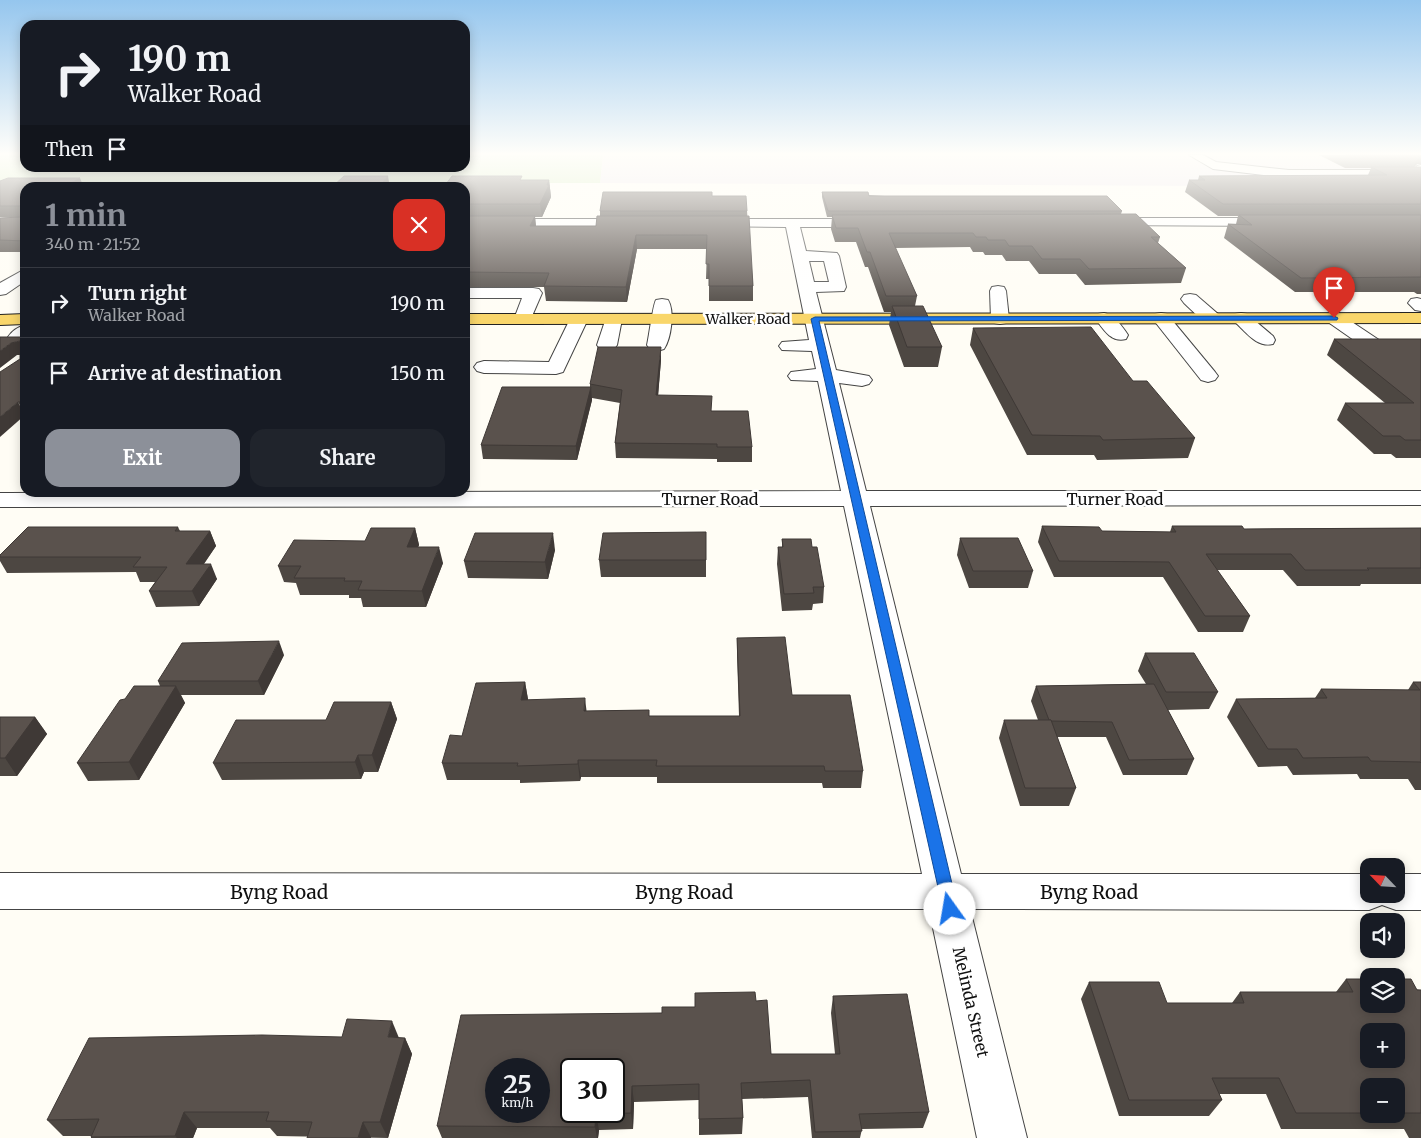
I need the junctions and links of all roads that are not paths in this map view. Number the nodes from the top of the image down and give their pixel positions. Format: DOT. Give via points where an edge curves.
graph roads {
  1 [pos="1092,222"];
  2 [pos="1291,222"];
  3 [pos="470,223"];
  4 [pos="653,223"];
  5 [pos="703,223"];
  6 [pos="792,223"];
  7 [pos="882,223"];
  8 [pos="800,256"];
  9 [pos="20,278"];
  10 [pos="807,287"];
  11 [pos="5,290"];
  12 [pos="998,291"];
  13 [pos="470,293"];
  14 [pos="1190,299"];
  15 [pos="1420,309"];
  16 [pos="662,311"];
  17 [pos="1104,318"];
  18 [pos="1161,318"];
  19 [pos="1212,318"];
  20 [pos="1241,318"];
  21 [pos="1334,318"];
  22 [pos="470,319"];
  23 [pos="523,319"];
  24 [pos="579,319"];
  25 [pos="612,319"];
  26 [pos="1000,319"];
  27 [pos="0,320"];
  28 [pos="20,320"];
  29 [pos="1119,335"];
  30 [pos="1266,340"];
  31 [pos="607,345"];
  32 [pos="657,345"];
  33 [pos="788,346"];
  34 [pos="1421,347"];
  35 [pos="815,354"];
  36 [pos="484,367"];
  37 [pos="1208,376"];
  38 [pos="862,380"];
  39 [pos="1421,498"];
  40 [pos="856,499"];
  41 [pos="0,500"];
  42 [pos="0,891"];
  43 [pos="946,892"];
  44 [pos="1360,892"];
  45 [pos="1405,892"];
  46 [pos="1421,892"];
  47 [pos="1002,1138"];
  1 -- 2 [label="street"];
  3 -- 4 [label="street"];
  5 -- 6 [label="street"];
  6 -- 7 [label="street"];
  6 -- 8 [label="street, Melinda Street"];
  8 -- 10 [label="street, Melinda Street"];
  8 -- 10 [label="street" via="831,256 838,287"];
  9 -- 11 [label="street"];
  10 -- 35 [label="street, Melinda Street"];
  12 -- 26 [label="street"];
  13 -- 23 [label="street" via="533,293"];
  14 -- 19 [label="street"];
  15 -- 21 [label="main road, Walker Road"];
  16 -- 25 [label="main road, Walker Road"];
  16 -- 32 [label="street"];
  16 -- 35 [label="main road, Walker Road"];
  17 -- 18 [label="main road, Walker Road"];
  17 -- 26 [label="main road, Walker Road"];
  17 -- 29 [label="street"];
  18 -- 19 [label="main road, Walker Road"];
  18 -- 37 [label="street"];
  19 -- 20 [label="main road, Walker Road"];
  20 -- 21 [label="main road, Walker Road"];
  20 -- 30 [label="street"];
  21 -- 34 [label="street" via="1378,348"];
  22 -- 23 [label="main road, Walker Road"];
  23 -- 24 [label="main road, Walker Road"];
  24 -- 25 [label="main road, Walker Road"];
  24 -- 36 [label="street" via="556,368"];
  25 -- 31 [label="street"];
  26 -- 35 [label="main road, Walker Road"];
  27 -- 28 [label="main road"];
  33 -- 35 [label="street"];
  35 -- 38 [label="street"];
  35 -- 40 [label="street, Melinda Street"];
  39 -- 40 [label="street, Turner Road"];
  40 -- 41 [label="street, Turner Road"];
  40 -- 43 [label="street, Melinda Street"];
  42 -- 43 [label="street, Byng Road"];
  43 -- 44 [label="street, Byng Road"];
  43 -- 47 [label="street, Melinda Street"];
  45 -- 46 [label="street"];
}
